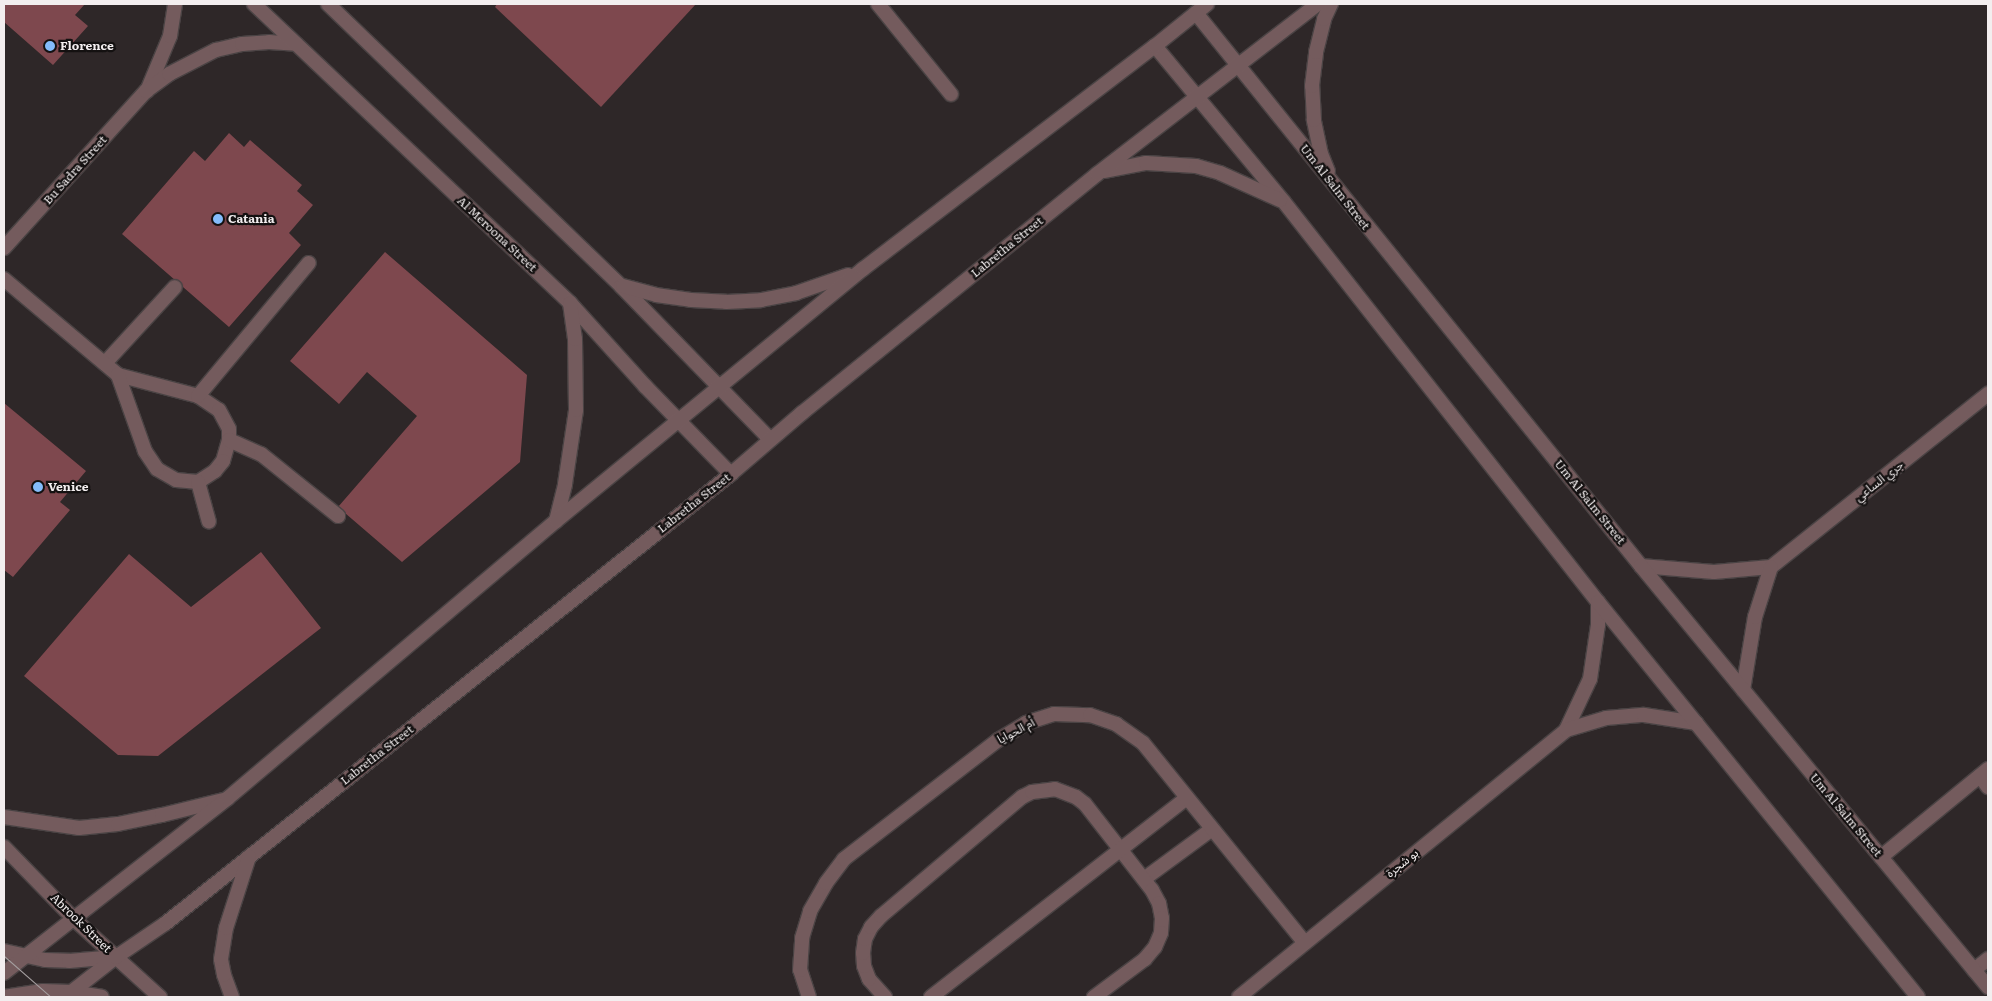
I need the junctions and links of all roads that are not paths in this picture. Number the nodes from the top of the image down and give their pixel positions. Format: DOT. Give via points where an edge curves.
graph roads {
  1 [pos="175,4"];
  2 [pos="254,4"];
  3 [pos="328,4"];
  4 [pos="878,4"];
  5 [pos="1318,4"];
  6 [pos="1331,4"];
  7 [pos="1202,8"];
  8 [pos="296,44"];
  9 [pos="1155,46"];
  10 [pos="1240,65"];
  11 [pos="146,91"];
  12 [pos="951,94"];
  13 [pos="1197,97"];
  14 [pos="1097,174"];
  15 [pos="1334,186"];
  16 [pos="1284,202"];
  17 [pos="4,248"];
  18 [pos="309,263"];
  19 [pos="863,269"];
  20 [pos="4,279"];
  21 [pos="621,286"];
  22 [pos="175,287"];
  23 [pos="570,303"];
  24 [pos="105,363"];
  25 [pos="118,375"];
  26 [pos="719,388"];
  27 [pos="1988,394"];
  28 [pos="198,396"];
  29 [pos="679,421"];
  30 [pos="770,439"];
  31 [pos="229,440"];
  32 [pos="731,474"];
  33 [pos="198,482"];
  34 [pos="338,516"];
  35 [pos="556,521"];
  36 [pos="209,522"];
  37 [pos="1641,566"];
  38 [pos="1771,567"];
  39 [pos="1598,602"];
  40 [pos="1743,690"];
  41 [pos="1696,723"];
  42 [pos="1566,730"];
  43 [pos="1985,777"];
  44 [pos="228,798"];
  45 [pos="1187,798"];
  46 [pos="4,817"];
  47 [pos="1212,829"];
  48 [pos="4,847"];
  49 [pos="1120,849"];
  50 [pos="249,856"];
  51 [pos="1881,857"];
  52 [pos="1144,879"];
  53 [pos="75,920"];
  54 [pos="1305,943"];
  55 [pos="4,951"];
  56 [pos="25,957"];
  57 [pos="116,957"];
  58 [pos="1988,959"];
  59 [pos="1974,970"];
  60 [pos="4,974"];
  61 [pos="1988,987"];
  62 [pos="69,995"];
  63 [pos="4,997"];
  64 [pos="102,997"];
  65 [pos="160,997"];
  66 [pos="232,997"];
  67 [pos="810,997"];
  68 [pos="885,997"];
  69 [pos="931,997"];
  70 [pos="1094,997"];
  71 [pos="1239,997"];
  72 [pos="1918,997"];
  1 -- 11 [label="street, Bu Sadra Street" via="170,36"];
  2 -- 8 [label="street, Al Meroona Street"];
  3 -- 21 [label="street"];
  4 -- 12 [label="street"];
  5 -- 10 [label="street, Labretha Street"];
  6 -- 15 [label="street" via="1316,52 1312,86 1314,120"];
  7 -- 9 [label="street"];
  7 -- 10 [label="street, Um Al Salm Street"];
  8 -- 11 [label="street, Bu Sadra Street" via="251,43 216,50 170,74"];
  8 -- 23 [label="street, Al Meroona Street"];
  9 -- 13 [label="street"];
  9 -- 19 [label="street"];
  10 -- 13 [label="street, Labretha Street"];
  10 -- 15 [label="street, Um Al Salm Street"];
  11 -- 17 [label="street, Bu Sadra Street"];
  13 -- 14 [label="street, Labretha Street"];
  13 -- 16 [label="street"];
  14 -- 16 [label="street" via="1121,166 1180,164 1220,173"];
  14 -- 30 [label="street, Labretha Street"];
  15 -- 37 [label="street, Um Al Salm Street"];
  16 -- 39 [label="street"];
  18 -- 28 [label="street"];
  19 -- 21 [label="street" via="830,283 761,300 691,300"];
  19 -- 26 [label="street"];
  20 -- 24 [label="street"];
  21 -- 26 [label="street"];
  22 -- 24 [label="street"];
  23 -- 29 [label="street, Al Meroona Street"];
  23 -- 35 [label="street" via="576,410"];
  24 -- 25 [label="street"];
  25 -- 28 [label="street"];
  25 -- 33 [label="street" via="150,461 166,476"];
  26 -- 29 [label="street"];
  26 -- 30 [label="street"];
  27 -- 38 [label="street, جري الساعي"];
  28 -- 31 [label="street" via="219,410 229,429"];
  29 -- 32 [label="street, Al Meroona Street"];
  29 -- 35 [label="street"];
  30 -- 32 [label="street, Labretha Street"];
  31 -- 33 [label="street" via="223,461 215,471"];
  31 -- 34 [label="street" via="261,454"];
  32 -- 50 [label="street, Labretha Street"];
  33 -- 36 [label="street"];
  35 -- 44 [label="street"];
  37 -- 38 [label="street" via="1714,572"];
  37 -- 40 [label="street, Um Al Salm Street"];
  38 -- 40 [label="street" via="1755,617"];
  39 -- 41 [label="street"];
  39 -- 42 [label="street, بو شجرة" via="1590,679"];
  40 -- 51 [label="street, Um Al Salm Street"];
  41 -- 42 [label="street, بو شجرة" via="1644,715 1606,718"];
  41 -- 72 [label="street"];
  42 -- 54 [label="street, بو شجرة"];
  43 -- 51 [label="street"];
  44 -- 46 [label="street" via="162,815 79,828"];
  44 -- 53 [label="street"];
  45 -- 47 [label="street, أم الحوايا"];
  45 -- 49 [label="street"];
  45 -- 67 [label="street, أم الحوايا" via="1143,743 1116,724 1090,715 1054,714 1026,723 998,740 844,859 810,911 802,938 800,970"];
  47 -- 52 [label="street"];
  47 -- 54 [label="street, أم الحوايا"];
  48 -- 53 [label="street, Abrook Street"];
  49 -- 52 [label="street"];
  49 -- 68 [label="street" via="1076,797 1055,789 1032,792 1022,798 880,916 871,927 865,939 864,966 869,979"];
  49 -- 69 [label="street"];
  50 -- 57 [label="street, Labretha Street" via="166,923"];
  50 -- 66 [label="street" via="226,928 221,959"];
  51 -- 59 [label="street, Um Al Salm Street"];
  52 -- 70 [label="street" via="1159,903 1161,933 1145,959"];
  53 -- 56 [label="street"];
  53 -- 57 [label="street, Abrook Street"];
  54 -- 71 [label="street, بو شجرة"];
  55 -- 56 [label="street"];
  56 -- 57 [label="street" via="69,961"];
  56 -- 60 [label="street"];
  57 -- 62 [label="street, Labretha Street"];
  57 -- 65 [label="street, Abrook Street"];
  58 -- 59 [label="street"];
  59 -- 61 [label="street, Um Al Salm Street"];
  62 -- 63 [label="street" via="43,991"];
  62 -- 64 [label="street"];
}
